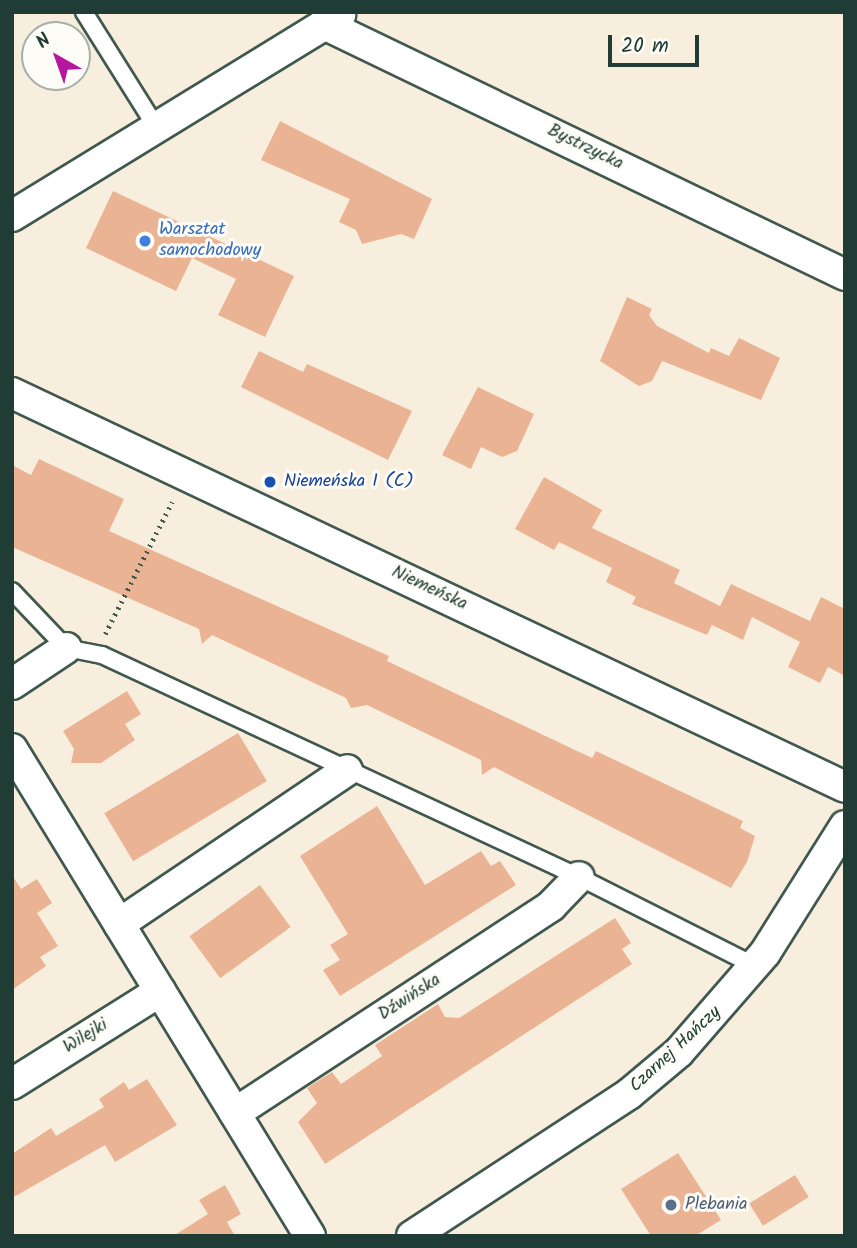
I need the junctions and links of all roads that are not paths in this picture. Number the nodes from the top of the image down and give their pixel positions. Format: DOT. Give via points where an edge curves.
graph roads {
  1 [pos="84,12"];
  2 [pos="334,18"];
  3 [pos="155,125"];
  4 [pos="12,216"];
  5 [pos="845,275"];
  6 [pos="12,393"];
  7 [pos="12,591"];
  8 [pos="81,651"];
  9 [pos="12,684"];
  10 [pos="12,749"];
  11 [pos="347,770"];
  12 [pos="845,787"];
  13 [pos="845,826"];
  14 [pos="579,877"];
  15 [pos="119,924"];
  16 [pos="755,966"];
  17 [pos="160,991"];
  18 [pos="12,1084"];
  19 [pos="235,1113"];
  20 [pos="310,1236"];
  21 [pos="412,1236"];
  1 -- 3 [label="lane"];
  2 -- 3 [label="street"];
  2 -- 5 [label="street, Bystrzycka"];
  3 -- 4 [label="street"];
  6 -- 12 [label="street, Niemeńska"];
  7 -- 8 [label="lane"];
  8 -- 9 [label="street"];
  8 -- 11 [label="lane"];
  10 -- 15 [label="street"];
  11 -- 14 [label="lane"];
  11 -- 15 [label="street"];
  13 -- 16 [label="street, Czarnej Hańczy"];
  14 -- 16 [label="lane"];
  14 -- 19 [label="street, Dźwińska" via="551,906"];
  15 -- 17 [label="street"];
  16 -- 21 [label="street, Czarnej Hańczy" via="722,1009 654,1075"];
  17 -- 18 [label="street, Wilejki"];
  17 -- 19 [label="street"];
  19 -- 20 [label="street"];
}
